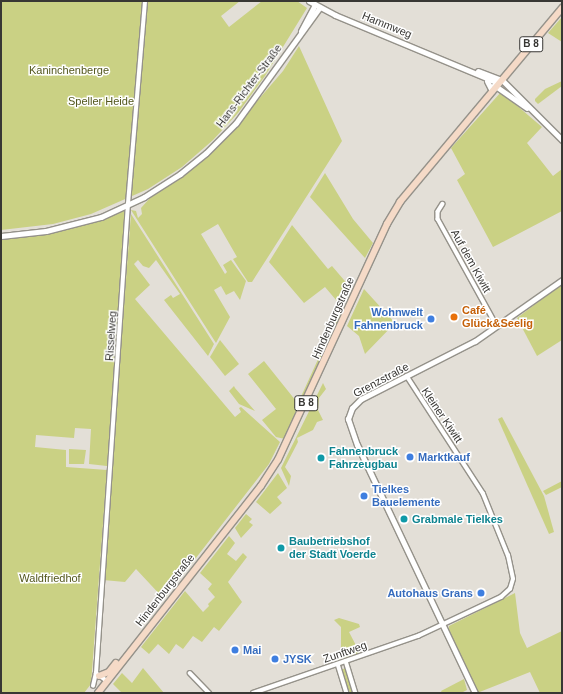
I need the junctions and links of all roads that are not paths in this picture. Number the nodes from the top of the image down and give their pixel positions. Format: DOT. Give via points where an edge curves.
graph roads {
  1 [pos="145,1"];
  2 [pos="309,1"];
  3 [pos="318,6"];
  4 [pos="562,8"];
  5 [pos="458,65"];
  6 [pos="497,84"];
  7 [pos="534,113"];
  8 [pos="562,140"];
  9 [pos="128,204"];
  10 [pos="443,204"];
  11 [pos="1,236"];
  12 [pos="562,280"];
  13 [pos="497,327"];
  14 [pos="407,377"];
  15 [pos="443,626"];
  16 [pos="134,645"];
  17 [pos="346,661"];
  18 [pos="338,664"];
  19 [pos="190,673"];
  20 [pos="97,674"];
  21 [pos="107,681"];
  22 [pos="93,686"];
  23 [pos="98,693"];
  24 [pos="209,693"];
  25 [pos="253,693"];
  26 [pos="347,693"];
  27 [pos="356,693"];
  28 [pos="475,693"];
  1 -- 9 [label="street, Risselweg"];
  2 -- 3 [label="main road, Hammweg"];
  3 -- 5 [label="main road, Hammweg"];
  3 -- 9 [label="main road, Hans-Richter-Straße" via="247,109 217,144 180,174"];
  4 -- 6 [label="main road, Hindenburgstraße / B 8"];
  5 -- 6 [label="main road, Hammweg"];
  5 -- 6 [label="main road, Hammweg" via="487,82"];
  6 -- 7 [label="main road, Hammweg"];
  6 -- 7 [label="main road, Hammweg"];
  6 -- 16 [label="main road, Hindenburgstraße / B 8" via="415,180 392,214 278,460 261,486"];
  7 -- 8 [label="main road, Hammweg"];
  9 -- 11 [label="main road, Hans-Richter-Straße" via="101,217 70,226"];
  9 -- 20 [label="street, Risselweg"];
  10 -- 13 [label="street, Auf dem Kiwitt" via="438,212 438,219"];
  12 -- 13 [label="main road, Grenzstraße"];
  13 -- 14 [label="main road, Grenzstraße" via="453,354"];
  14 -- 15 [label="main road, Grenzstraße" via="361,399 352,408 348,419 357,445"];
  14 -- 15 [label="street, Kleiner Kiwitt" via="483,494 503,538 511,569 512,584 507,594"];
  15 -- 17 [label="street, Zunftweg"];
  15 -- 28 [label="main road, Grenzstraße"];
  16 -- 20 [label="main road, Hindenburgstraße / B 8" via="109,672"];
  16 -- 21 [label="main road, Hindenburgstraße / B 8"];
  17 -- 18 [label="street, Zunftweg"];
  17 -- 27 [label="street"];
  18 -- 25 [label="street, Zunftweg"];
  18 -- 26 [label="street"];
  19 -- 24 [label="street"];
  20 -- 21 [label="street"];
  20 -- 22 [label="street, Risselweg"];
  21 -- 23 [label="main road, Hindenburgstraße / B 8"];
}
